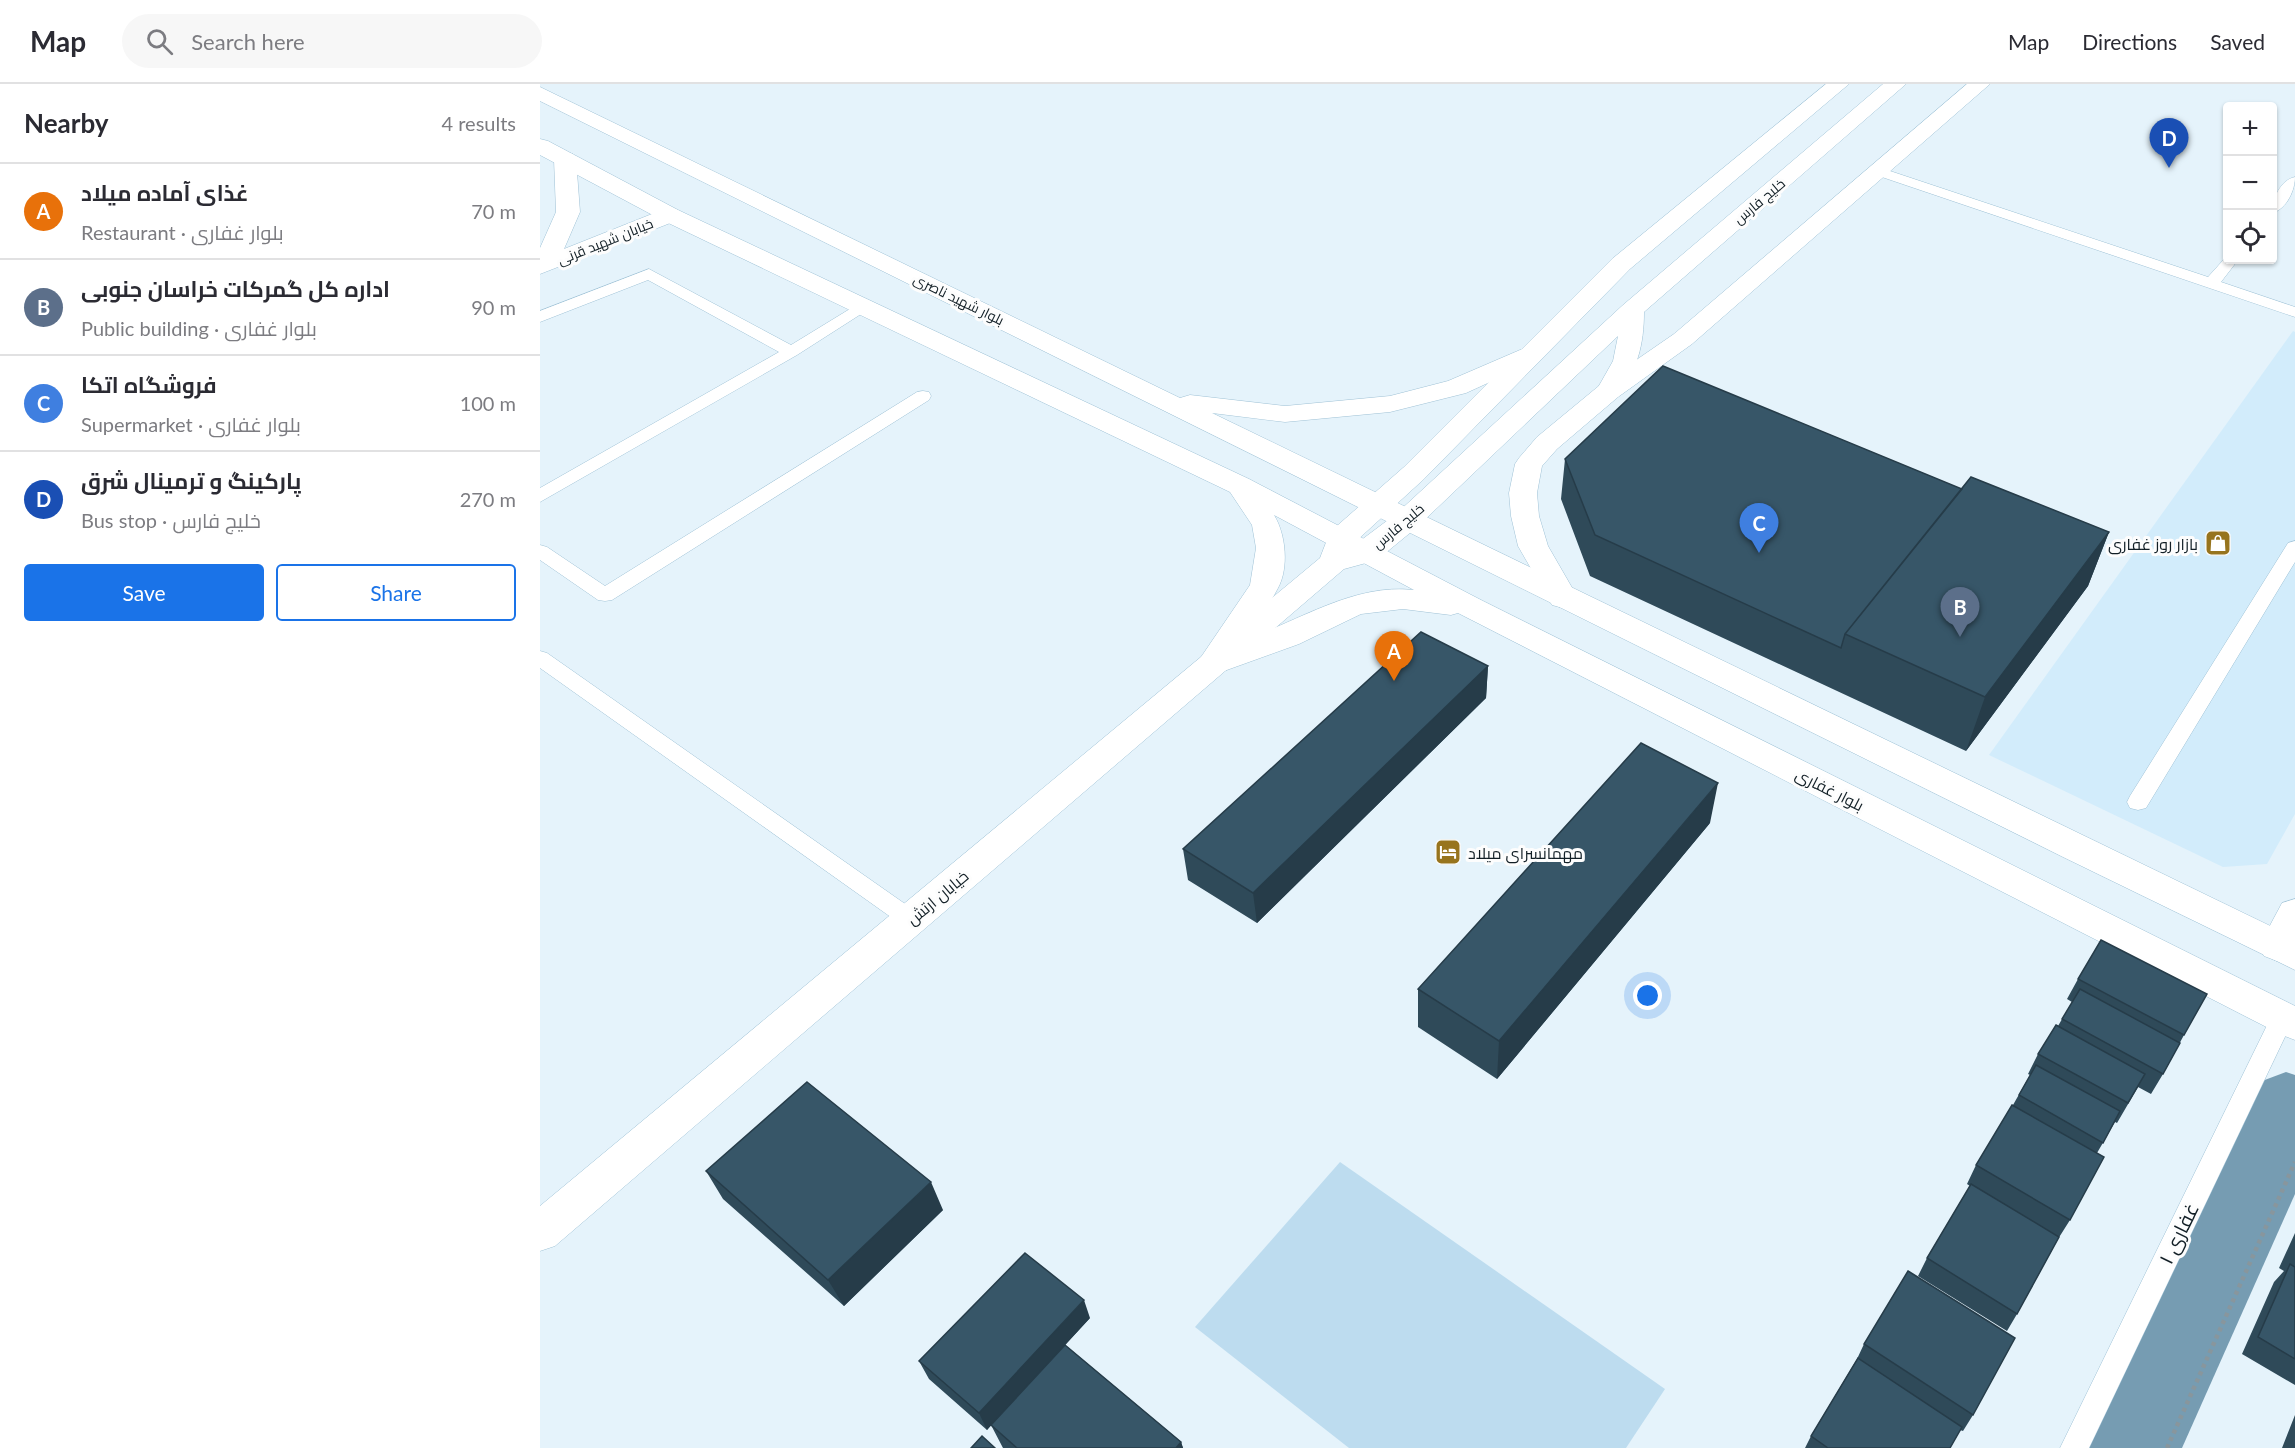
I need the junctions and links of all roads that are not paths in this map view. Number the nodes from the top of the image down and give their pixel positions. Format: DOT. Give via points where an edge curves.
graph roads {
  1 [pos="1839,84"];
  2 [pos="1896,84"];
  3 [pos="1980,84"];
  4 [pos="540,93"];
  5 [pos="540,146"];
  6 [pos="565,159"];
  7 [pos="1878,171"];
  8 [pos="2295,181"];
  9 [pos="2277,203"];
  10 [pos="670,215"];
  11 [pos="2228,264"];
  12 [pos="540,266"];
  13 [pos="2211,284"];
  14 [pos="864,307"];
  15 [pos="1632,310"];
  16 [pos="2295,312"];
  17 [pos="540,317"];
  18 [pos="791,352"];
  19 [pos="1529,355"];
  20 [pos="1610,391"];
  21 [pos="923,396"];
  22 [pos="1168,401"];
  23 [pos="1239,485"];
  24 [pos="540,496"];
  25 [pos="1377,507"];
  26 [pos="1406,521"];
  27 [pos="2295,547"];
  28 [pos="540,551"];
  29 [pos="1347,551"];
  30 [pos="1563,598"];
  31 [pos="1470,607"];
  32 [pos="540,658"];
  33 [pos="1213,663"];
  34 [pos="2138,802"];
  35 [pos="2295,913"];
  36 [pos="910,919"];
  37 [pos="2286,951"];
  38 [pos="2289,1021"];
  39 [pos="540,1232"];
  40 [pos="2074,1448"];
  1 -- 19 [label="main road, خلیج فارس" via="1621,264"];
  2 -- 15 [label="main road, خلیج فارس"];
  3 -- 7 [label="main road"];
  4 -- 22 [label="main road, بلوار شهید ناصری"];
  5 -- 6 [label="main road"];
  6 -- 10 [label="main road"];
  6 -- 12 [label="main road" via="568,212 556,243"];
  7 -- 13 [label="lane"];
  7 -- 20 [label="main road" via="1683,339"];
  8 -- 9 [label="lane"];
  10 -- 12 [label="main road, خیابان شهید قرنی"];
  10 -- 14 [label="main road"];
  11 -- 13 [label="lane"];
  13 -- 16 [label="lane"];
  14 -- 18 [label="lane"];
  14 -- 23 [label="main road"];
  15 -- 20 [label="main road" via="1632,342"];
  15 -- 26 [label="main road, خلیج فارس"];
  17 -- 18 [label="lane" via="649,274"];
  18 -- 24 [label="lane"];
  19 -- 22 [label="main road" via="1457,387 1390,404 1285,414"];
  19 -- 25 [label="main road, خلیج فارس"];
  20 -- 30 [label="main road" via="1547,443 1529,465 1523,494 1525,516 1533,546"];
  21 -- 28 [label="lane" via="604,595"];
  22 -- 25 [label="main road, بلوار شهید ناصری"];
  23 -- 29 [label="main road"];
  23 -- 33 [label="main road" via="1266,525 1271,548 1267,577 1265,586"];
  25 -- 26 [label="main road"];
  25 -- 29 [label="main road, خلیج فارس"];
  26 -- 29 [label="main road, خلیج فارس"];
  26 -- 30 [label="main road"];
  27 -- 34 [label="lane"];
  29 -- 31 [label="main road, بلوار غفاری"];
  29 -- 33 [label="main road, خیابان ارتش"];
  30 -- 37 [label="main road"];
  31 -- 33 [label="main road" via="1403,599 1355,605 1288,636"];
  31 -- 38 [label="main road, بلوار غفاری"];
  32 -- 36 [label="lane"];
  33 -- 36 [label="main road, خیابان ارتش"];
  35 -- 37 [label="main road"];
  36 -- 39 [label="main road, خیابان ارتش"];
  38 -- 40 [label="lane, غفاری ۱"];
}
